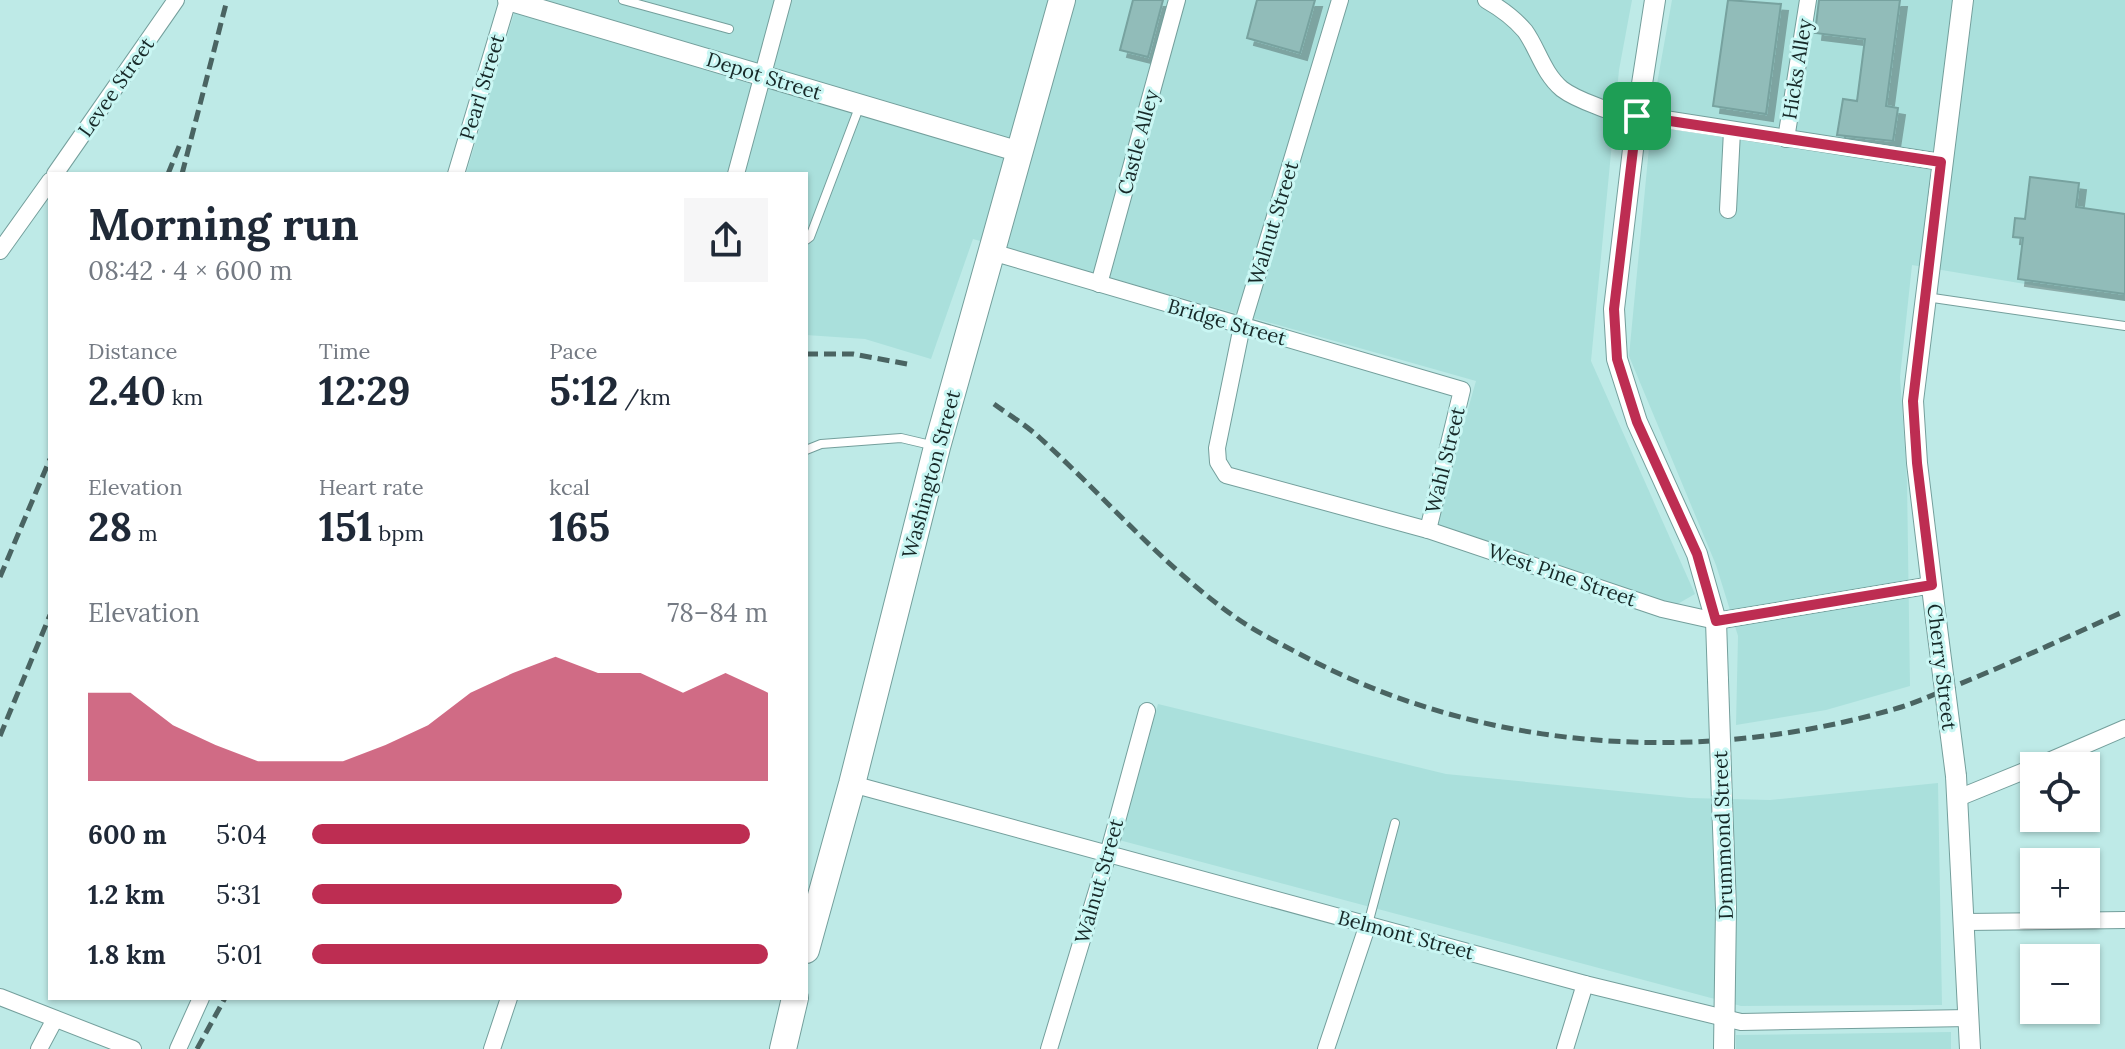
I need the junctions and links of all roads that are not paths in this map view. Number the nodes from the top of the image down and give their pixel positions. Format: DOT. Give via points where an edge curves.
graph roads {
  1 [pos="176,0"];
  2 [pos="508,0"];
  3 [pos="623,0"];
  4 [pos="783,0"];
  5 [pos="1062,0"];
  6 [pos="1177,0"];
  7 [pos="1340,0"];
  8 [pos="1486,0"];
  9 [pos="1655,0"];
  10 [pos="1808,0"];
  11 [pos="1963,0"];
  12 [pos="729,29"];
  13 [pos="762,76"];
  14 [pos="860,105"];
  15 [pos="1637,116"];
  16 [pos="1732,131"];
  17 [pos="1786,139"];
  18 [pos="1020,152"];
  19 [pos="1941,162"];
  20 [pos="56,172"];
  21 [pos="457,172"];
  22 [pos="737,172"];
  23 [pos="48,184"];
  24 [pos="1728,210"];
  25 [pos="808,238"];
  26 [pos="0,251"];
  27 [pos="992,252"];
  28 [pos="1099,284"];
  29 [pos="1926,297"];
  30 [pos="1242,326"];
  31 [pos="2125,326"];
  32 [pos="1462,390"];
  33 [pos="937,447"];
  34 [pos="1217,448"];
  35 [pos="808,449"];
  36 [pos="1428,530"];
  37 [pos="1932,585"];
  38 [pos="1716,621"];
  39 [pos="1147,711"];
  40 [pos="2125,728"];
  41 [pos="2070,752"];
  42 [pos="2020,773"];
  43 [pos="852,784"];
  44 [pos="1958,798"];
  45 [pos="1395,823"];
  46 [pos="1108,854"];
  47 [pos="2125,920"];
  48 [pos="1965,922"];
  49 [pos="1368,924"];
  50 [pos="808,935"];
  51 [pos="1585,984"];
  52 [pos="0,997"];
  53 [pos="200,1000"];
  54 [pos="508,1000"];
  55 [pos="795,1000"];
  56 [pos="1725,1018"];
  57 [pos="1969,1018"];
  58 [pos="55,1019"];
  59 [pos="39,1049"];
  60 [pos="133,1049"];
  61 [pos="178,1049"];
  62 [pos="492,1049"];
  63 [pos="783,1049"];
  64 [pos="1049,1049"];
  65 [pos="1326,1049"];
  66 [pos="1565,1049"];
  67 [pos="1724,1049"];
  68 [pos="1970,1049"];
  1 -- 20 [label="street, Levee Street"];
  2 -- 13 [label="street, Depot Street"];
  2 -- 21 [label="street, Pearl Street"];
  3 -- 12 [label="lane"];
  4 -- 13 [label="street"];
  5 -- 18 [label="main road, Washington Street"];
  6 -- 28 [label="street, Castle Alley"];
  7 -- 30 [label="street, Walnut Street"];
  8 -- 15 [label="street" via="1526,33 1562,88 1582,101"];
  9 -- 15 [label="street, Drummond Street"];
  10 -- 17 [label="street, Hicks Alley"];
  11 -- 19 [label="street, Cherry Street"];
  13 -- 14 [label="street, Depot Street"];
  13 -- 22 [label="street"];
  14 -- 18 [label="street, Depot Street"];
  14 -- 25 [label="lane"];
  15 -- 16 [label="street"];
  15 -- 38 [label="street, Drummond Street" via="1614,309 1617,359 1637,422 1697,554"];
  16 -- 17 [label="street"];
  16 -- 24 [label="street"];
  17 -- 19 [label="street"];
  18 -- 27 [label="main road, Washington Street"];
  19 -- 29 [label="street, Cherry Street"];
  23 -- 26 [label="street"];
  27 -- 28 [label="street, Bridge Street"];
  27 -- 33 [label="main road, Washington Street"];
  28 -- 30 [label="street, Bridge Street"];
  29 -- 31 [label="lane"];
  29 -- 37 [label="street, Cherry Street" via="1913,401"];
  30 -- 32 [label="street, Bridge Street"];
  30 -- 34 [label="street, Walnut Street"];
  32 -- 36 [label="street, Wahl Street"];
  33 -- 35 [label="lane" via="901,438"];
  33 -- 43 [label="main road, Washington Street"];
  34 -- 36 [label="street, West Pine Street" via="1226,475"];
  36 -- 38 [label="street, West Pine Street" via="1662,609"];
  37 -- 38 [label="street, West Pine Street"];
  37 -- 44 [label="street, Cherry Street, bridge"];
  38 -- 56 [label="street, Drummond Street, bridge"];
  39 -- 46 [label="street, Walnut Street"];
  40 -- 41 [label="street"];
  42 -- 44 [label="street"];
  43 -- 46 [label="street, Belmont Street"];
  43 -- 50 [label="main road, Washington Street"];
  44 -- 48 [label="street, Cherry Street"];
  45 -- 49 [label="lane"];
  46 -- 49 [label="street, Belmont Street"];
  46 -- 64 [label="street, Walnut Street"];
  47 -- 48 [label="street"];
  48 -- 57 [label="street, Cherry Street"];
  49 -- 51 [label="street, Belmont Street"];
  49 -- 65 [label="street"];
  51 -- 56 [label="street, Belmont Street"];
  51 -- 66 [label="street"];
  52 -- 58 [label="street"];
  53 -- 61 [label="street"];
  54 -- 62 [label="street"];
  55 -- 63 [label="main road"];
  56 -- 57 [label="street, Belmont Street"];
  56 -- 67 [label="street, Drummond Street"];
  57 -- 68 [label="street, Cherry Street"];
  58 -- 59 [label="street"];
  58 -- 60 [label="street"];
}
